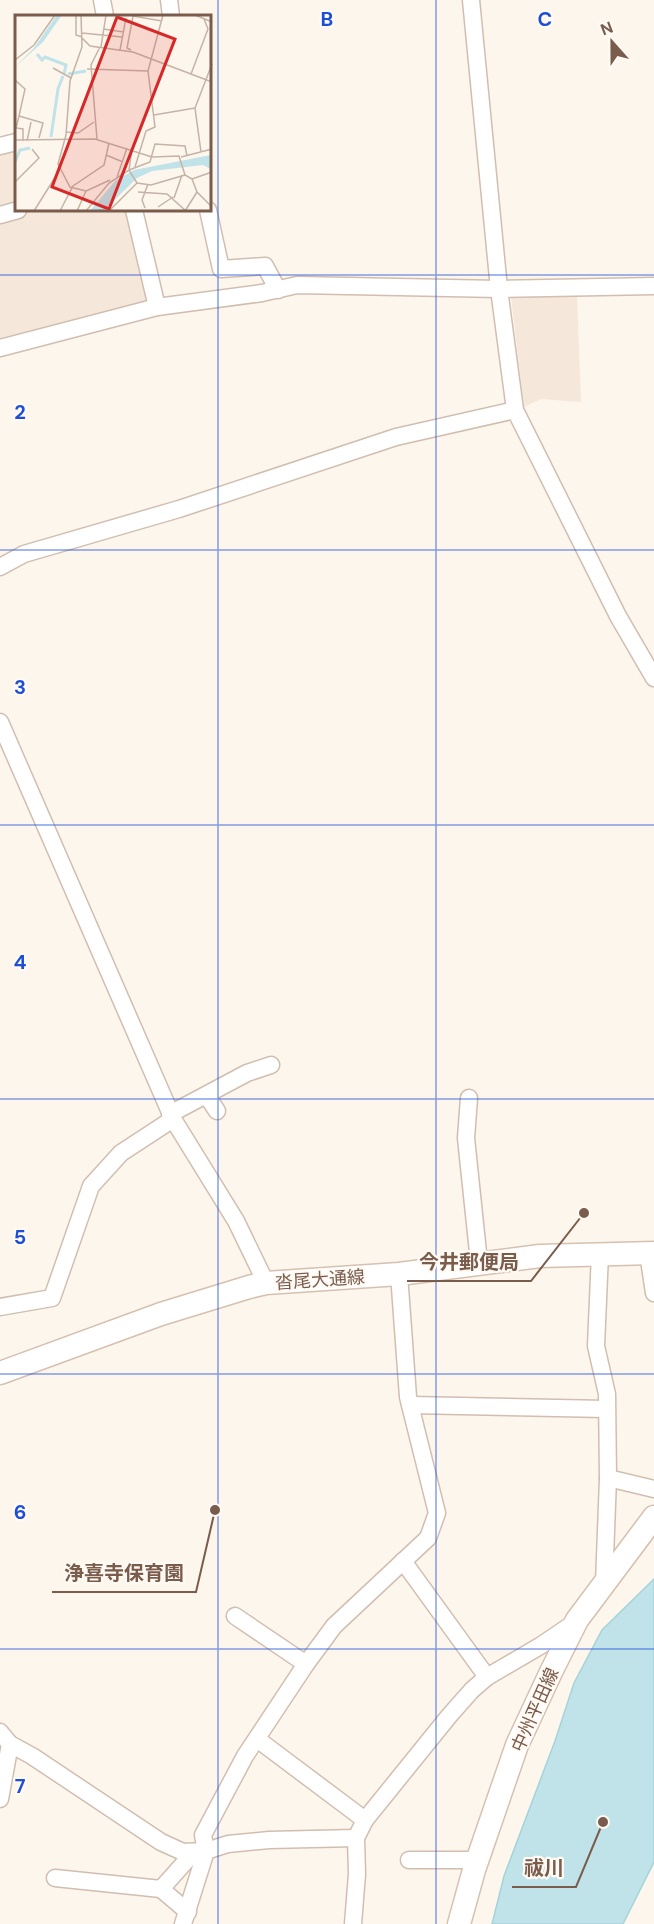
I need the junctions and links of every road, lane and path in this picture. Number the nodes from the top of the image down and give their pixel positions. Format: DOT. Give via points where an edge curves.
graph roads {
  1 [pos="102,0"];
  2 [pos="169,0"];
  3 [pos="471,0"];
  4 [pos="105,15"];
  5 [pos="171,15"];
  6 [pos="15,142"];
  7 [pos="0,146"];
  8 [pos="15,211"];
  9 [pos="134,212"];
  10 [pos="208,212"];
  11 [pos="0,215"];
  12 [pos="654,286"];
  13 [pos="499,289"];
  14 [pos="278,290"];
  15 [pos="157,308"];
  16 [pos="0,348"];
  17 [pos="515,410"];
  18 [pos="0,567"];
  19 [pos="654,678"];
  20 [pos="0,722"];
  21 [pos="271,1065"];
  22 [pos="207,1096"];
  23 [pos="469,1098"];
  24 [pos="217,1112"];
  25 [pos="172,1117"];
  26 [pos="651,1253"];
  27 [pos="600,1254"];
  28 [pos="479,1263"];
  29 [pos="399,1274"];
  30 [pos="266,1283"];
  31 [pos="654,1293"];
  32 [pos="0,1307"];
  33 [pos="0,1373"];
  34 [pos="410,1405"];
  35 [pos="606,1409"];
  36 [pos="608,1478"];
  37 [pos="654,1489"];
  38 [pos="654,1517"];
  39 [pos="403,1561"];
  40 [pos="604,1584"];
  41 [pos="236,1616"];
  42 [pos="577,1620"];
  43 [pos="306,1664"];
  44 [pos="487,1677"];
  45 [pos="5,1738"];
  46 [pos="257,1739"];
  47 [pos="0,1799"];
  48 [pos="365,1820"];
  49 [pos="356,1838"];
  50 [pos="200,1851"];
  51 [pos="410,1860"];
  52 [pos="478,1860"];
  53 [pos="55,1878"];
  54 [pos="160,1889"];
  55 [pos="186,1918"];
  56 [pos="353,1924"];
  57 [pos="459,1924"];
  1 -- 4 [label="street"];
  2 -- 5 [label="street"];
  3 -- 13 [label="street"];
  6 -- 7 [label="street"];
  8 -- 11 [label="street"];
  9 -- 15 [label="street"];
  10 -- 14 [label="street" via="221,269 265,266"];
  12 -- 13 [label="street"];
  13 -- 14 [label="street" via="297,285"];
  13 -- 17 [label="street"];
  14 -- 15 [label="street"];
  15 -- 16 [label="street"];
  17 -- 18 [label="street" via="396,437 179,509 24,554"];
  17 -- 19 [label="street" via="618,616"];
  20 -- 25 [label="street"];
  21 -- 22 [label="street" via="247,1073"];
  22 -- 24 [label="street"];
  22 -- 25 [label="street"];
  23 -- 28 [label="street" via="466,1137"];
  25 -- 30 [label="street" via="236,1221"];
  25 -- 32 [label="street" via="121,1153 91,1186 52,1298"];
  26 -- 27 [label="main road, 沓尾大通線"];
  26 -- 31 [label="street"];
  27 -- 28 [label="main road, 沓尾大通線"];
  27 -- 35 [label="street" via="596,1346 607,1394"];
  28 -- 29 [label="main road, 沓尾大通線"];
  29 -- 30 [label="main road, 沓尾大通線"];
  29 -- 34 [label="street"];
  30 -- 33 [label="main road, 沓尾大通線" via="161,1314"];
  34 -- 35 [label="street"];
  34 -- 39 [label="street" via="437,1513 428,1538"];
  35 -- 36 [label="street"];
  36 -- 37 [label="street"];
  36 -- 40 [label="street"];
  38 -- 40 [label="main road, 中州平田線"];
  39 -- 43 [label="street" via="334,1626"];
  39 -- 44 [label="street"];
  40 -- 42 [label="main road, 中州平田線"];
  41 -- 43 [label="street"];
  42 -- 44 [label="street"];
  42 -- 52 [label="main road, 中州平田線" via="518,1745"];
  43 -- 46 [label="street"];
  44 -- 48 [label="street" via="449,1716"];
  45 -- 47 [label="street"];
  45 -- 50 [label="street" via="161,1842 183,1852"];
  46 -- 48 [label="street"];
  46 -- 50 [label="street" via="203,1835"];
  48 -- 49 [label="street"];
  49 -- 50 [label="street" via="269,1840"];
  49 -- 56 [label="street"];
  50 -- 54 [label="street"];
  50 -- 55 [label="street"];
  51 -- 52 [label="street"];
  52 -- 57 [label="main road, 中州平田線"];
  53 -- 54 [label="street"];
  54 -- 55 [label="street"];
}
